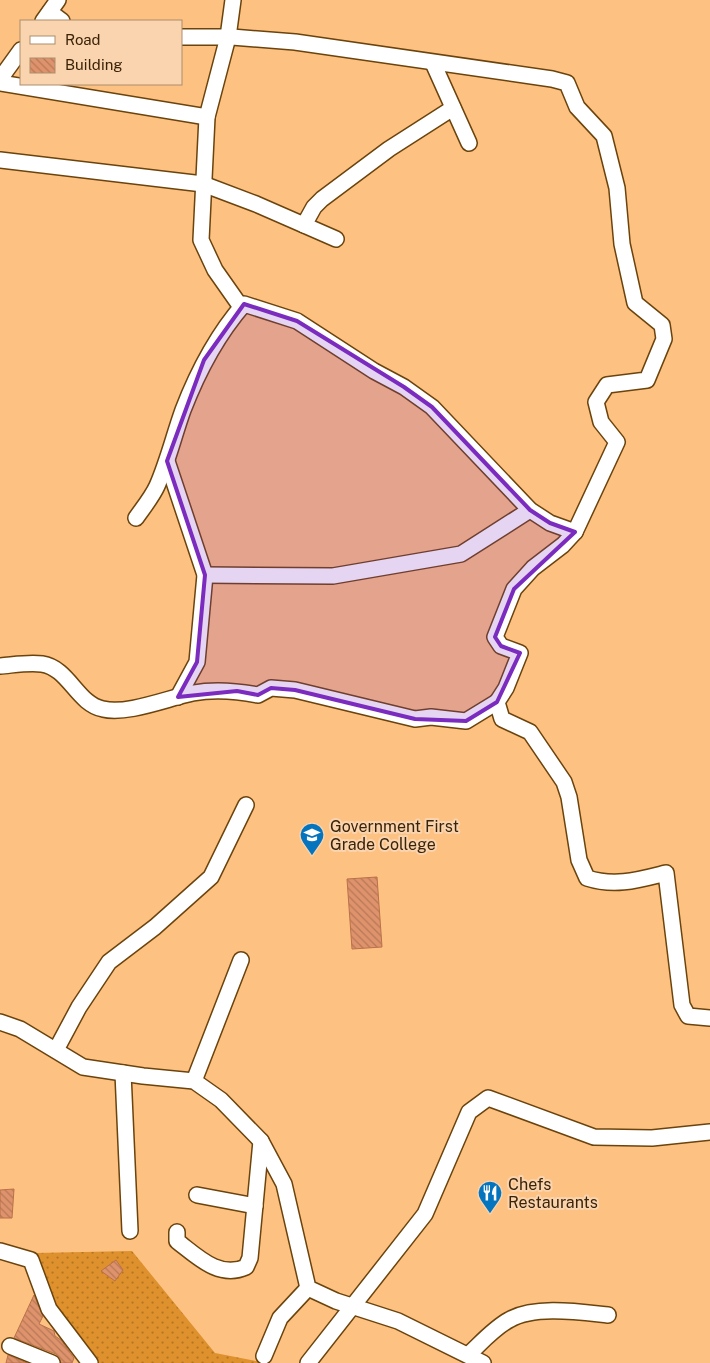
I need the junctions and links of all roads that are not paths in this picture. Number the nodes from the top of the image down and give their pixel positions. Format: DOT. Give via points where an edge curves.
graph roads {
  1 [pos="233,0"];
  2 [pos="50,11"];
  3 [pos="61,20"];
  4 [pos="182,37"];
  5 [pos="228,37"];
  6 [pos="20,51"];
  7 [pos="433,63"];
  8 [pos="0,79"];
  9 [pos="0,83"];
  10 [pos="453,108"];
  11 [pos="207,117"];
  12 [pos="469,143"];
  13 [pos="0,160"];
  14 [pos="203,184"];
  15 [pos="304,225"];
  16 [pos="336,239"];
  17 [pos="241,307"];
  18 [pos="167,461"];
  19 [pos="530,510"];
  20 [pos="136,518"];
  21 [pos="575,532"];
  22 [pos="205,575"];
  23 [pos="0,666"];
  24 [pos="178,697"];
  25 [pos="497,702"];
  26 [pos="246,805"];
  27 [pos="241,960"];
  28 [pos="710,1018"];
  29 [pos="0,1022"];
  30 [pos="56,1050"];
  31 [pos="122,1073"];
  32 [pos="194,1082"];
  33 [pos="710,1132"];
  34 [pos="261,1141"];
  35 [pos="197,1195"];
  36 [pos="254,1206"];
  37 [pos="130,1231"];
  38 [pos="177,1232"];
  39 [pos="0,1252"];
  40 [pos="308,1288"];
  41 [pos="353,1306"];
  42 [pos="608,1315"];
  43 [pos="10,1346"];
  44 [pos="468,1355"];
  45 [pos="264,1356"];
  46 [pos="83,1359"];
  47 [pos="52,1363"];
  48 [pos="308,1363"];
  49 [pos="483,1363"];
  1 -- 5 [label="street"];
  2 -- 3 [label="street"];
  4 -- 5 [label="street"];
  5 -- 7 [label="street" via="295,42"];
  5 -- 11 [label="street"];
  6 -- 8 [label="street"];
  7 -- 10 [label="street"];
  7 -- 21 [label="street" via="567,83 577,107 604,136 617,188 622,244 635,303 662,325 664,339 647,380 607,385 596,402 601,422 617,442"];
  9 -- 11 [label="street"];
  10 -- 12 [label="street"];
  10 -- 15 [label="street" via="389,149 322,200"];
  11 -- 14 [label="street"];
  13 -- 14 [label="street"];
  14 -- 15 [label="street"];
  14 -- 17 [label="street" via="201,240 215,270"];
  15 -- 16 [label="street"];
  17 -- 18 [label="street" via="204,360 182,411"];
  17 -- 19 [label="street" via="244,304 255,306 297,321 411,392 432,407"];
  18 -- 20 [label="street" via="156,488"];
  18 -- 22 [label="street"];
  19 -- 21 [label="street" via="550,523"];
  19 -- 22 [label="street" via="461,554 333,576"];
  21 -- 25 [label="street" via="514,589 495,637 502,646 520,653"];
  22 -- 24 [label="street" via="198,662"];
  23 -- 24 [label="street" via="42,664 56,669 88,702 102,709 122,710"];
  24 -- 25 [label="street" via="237,691 258,695 271,688 295,690 415,719 431,717 466,722"];
  25 -- 28 [label="street" via="502,719 530,732 564,782 570,797 579,860 587,878 602,883 623,883 666,873 682,1005 688,1016"];
  26 -- 30 [label="street" via="211,877 155,927 109,962 78,1007"];
  27 -- 32 [label="street"];
  29 -- 30 [label="street" via="20,1029"];
  30 -- 31 [label="street" via="83,1067"];
  31 -- 32 [label="street"];
  31 -- 37 [label="street"];
  32 -- 34 [label="street" via="221,1100"];
  33 -- 41 [label="street" via="652,1138 594,1137 488,1098 469,1112 425,1214"];
  34 -- 36 [label="street"];
  34 -- 40 [label="street" via="284,1184"];
  35 -- 36 [label="street"];
  36 -- 38 [label="street" via="250,1258 246,1267 239,1270 229,1272 209,1264 177,1241"];
  39 -- 46 [label="street" via="31,1260 49,1309"];
  40 -- 41 [label="street"];
  40 -- 45 [label="street" via="280,1318"];
  41 -- 44 [label="street" via="398,1321"];
  41 -- 48 [label="street"];
  42 -- 44 [label="street" via="524,1313 508,1320"];
  43 -- 47 [label="street"];
  44 -- 49 [label="street"];
}
